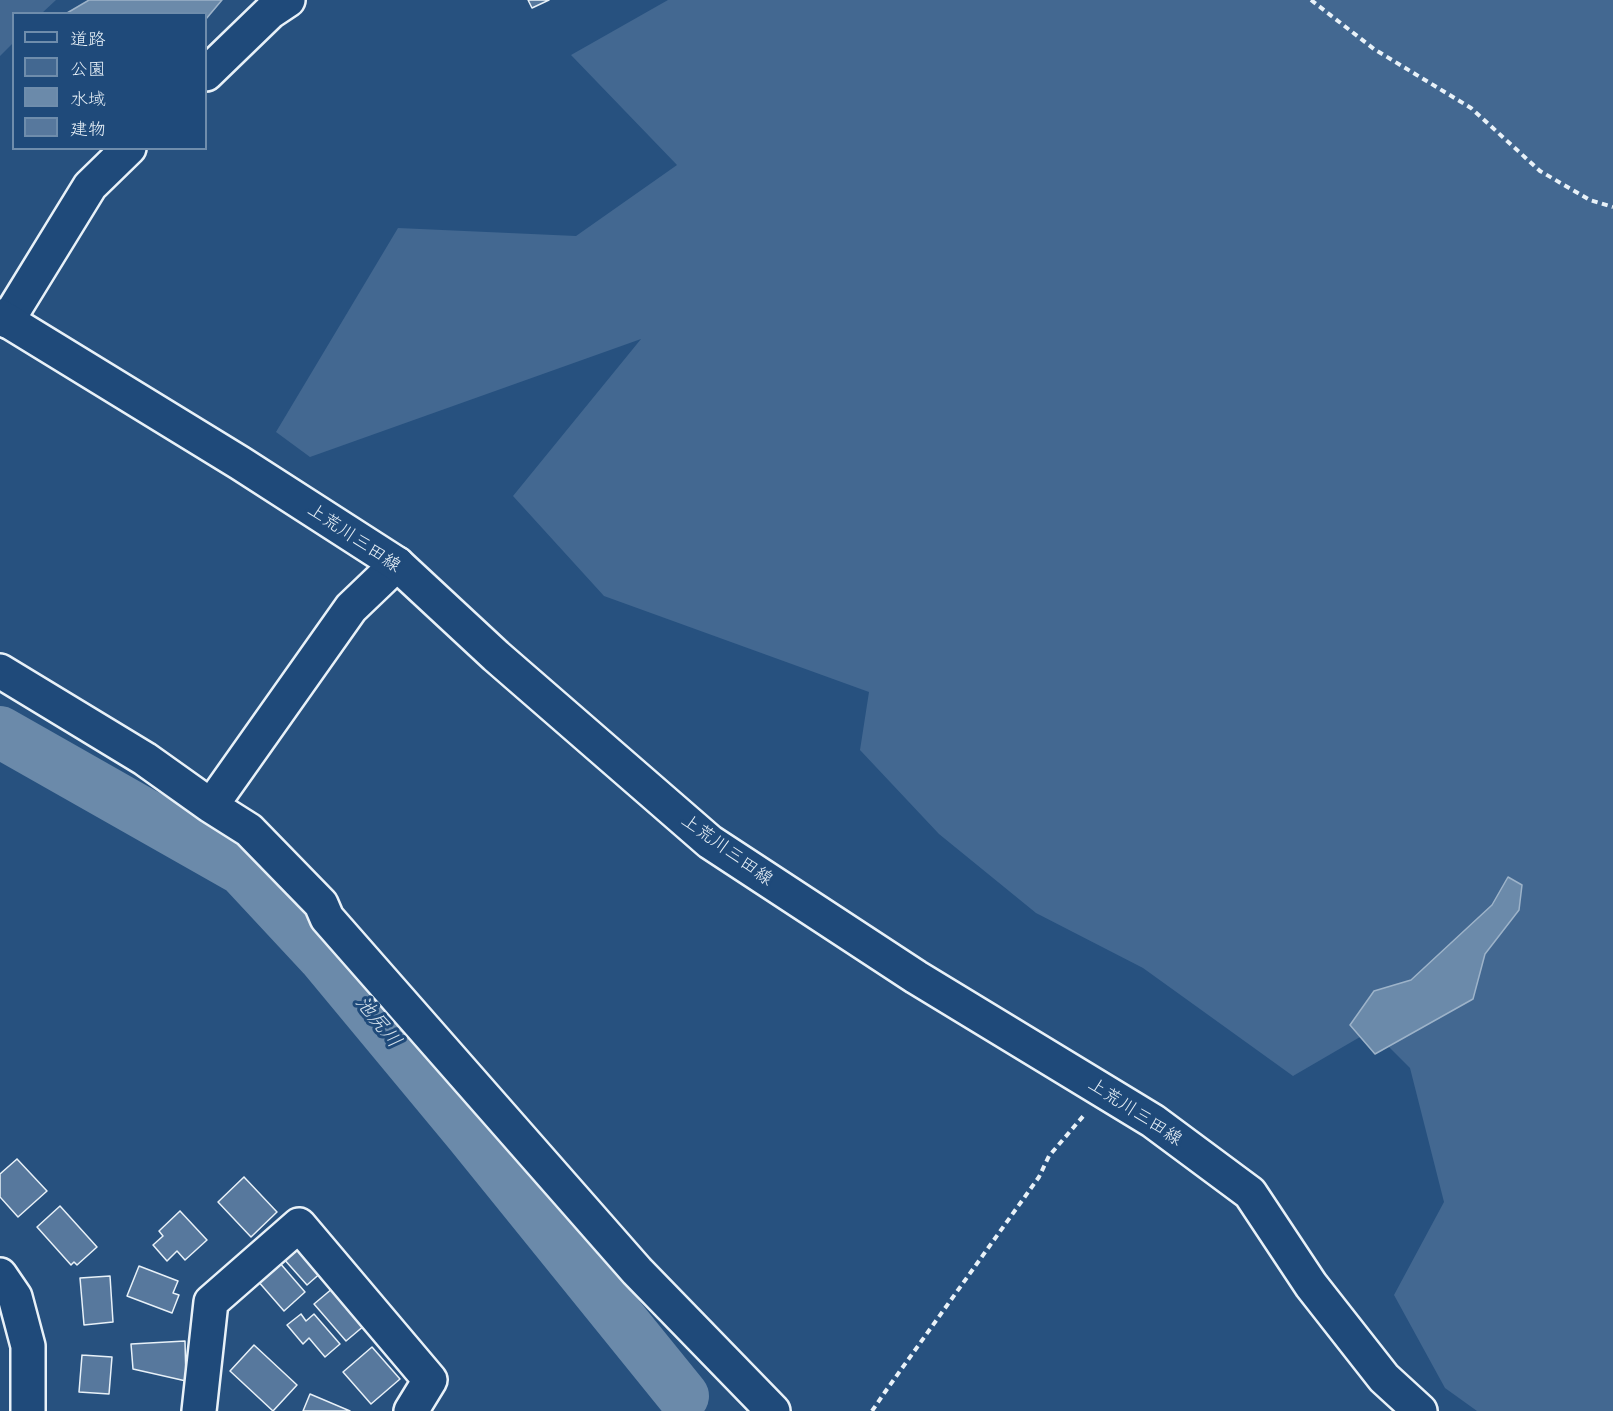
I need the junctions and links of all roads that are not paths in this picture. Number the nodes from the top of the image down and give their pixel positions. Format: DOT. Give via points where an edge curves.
graph roads {
  1 [pos="288,0"];
  2 [pos="207,73"];
  3 [pos="127,150"];
  4 [pos="4,319"];
  5 [pos="397,564"];
  6 [pos="0,671"];
  7 [pos="211,806"];
  8 [pos="0,1275"];
  9 [pos="28,1411"];
  10 [pos="199,1411"];
  11 [pos="411,1411"];
  12 [pos="773,1411"];
  13 [pos="1420,1411"];
  1 -- 2 [label="street" via="270,12"];
  3 -- 4 [label="street" via="90,186"];
  4 -- 5 [label="street, 上荒川三田線"];
  5 -- 7 [label="street" via="351,608"];
  5 -- 13 [label="street, 上荒川三田線" via="496,656 710,842 916,977 1153,1121 1250,1193 1311,1285 1384,1378"];
  6 -- 7 [label="street" via="145,759"];
  7 -- 12 [label="street" via="249,830 321,904 327,918 637,1271"];
  8 -- 9 [label="street" via="15,1297 28,1346"];
  10 -- 11 [label="street" via="211,1302 299,1225 430,1380"];
}
